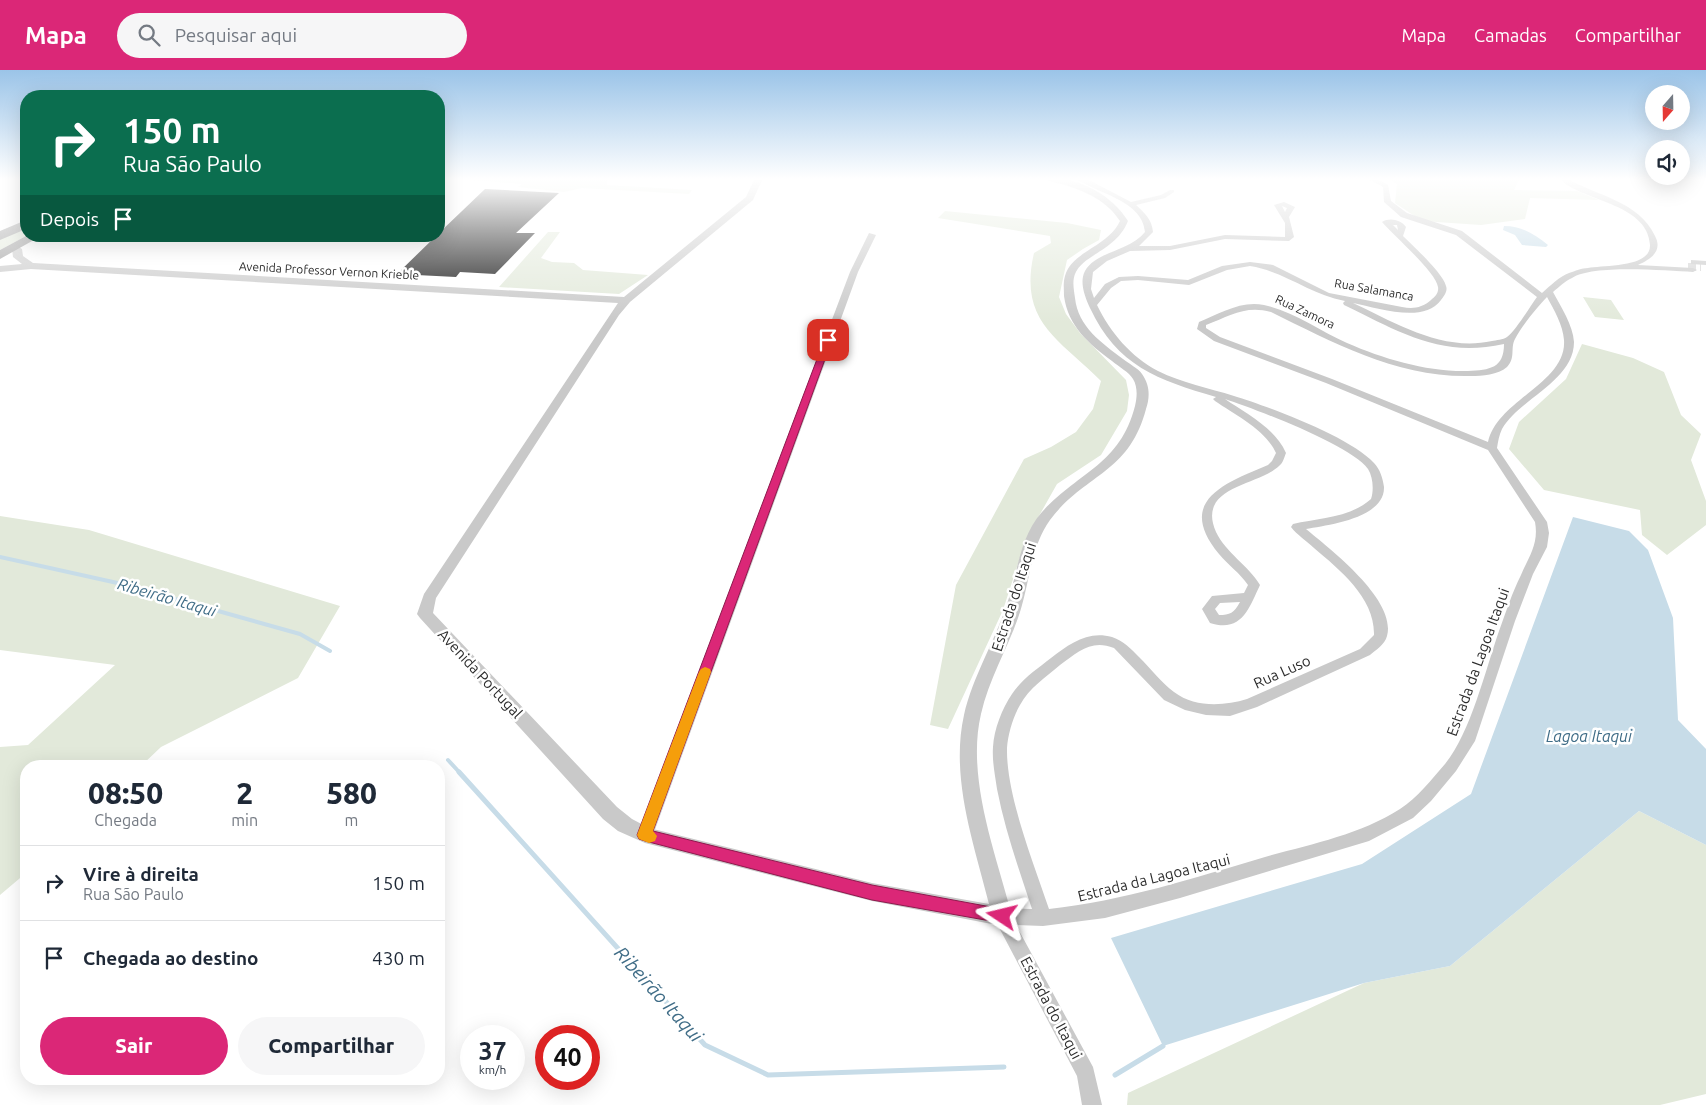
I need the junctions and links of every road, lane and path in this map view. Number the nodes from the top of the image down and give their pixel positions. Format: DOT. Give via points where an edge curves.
graph roads {
  1 [pos="716,226"];
  2 [pos="1122,226"];
  3 [pos="1150,226"];
  4 [pos="1288,226"];
  5 [pos="1439,226"];
  6 [pos="1646,226"];
  7 [pos="20,227"];
  8 [pos="872,235"];
  9 [pos="1400,235"];
  10 [pos="0,236"];
  11 [pos="25,246"];
  12 [pos="1131,249"];
  13 [pos="0,254"];
  14 [pos="0,261"];
  15 [pos="31,266"];
  16 [pos="1629,266"];
  17 [pos="1696,266"];
  18 [pos="1645,267"];
  19 [pos="0,268"];
  20 [pos="1327,294"];
  21 [pos="1545,294"];
  22 [pos="626,300"];
  23 [pos="1093,305"];
  24 [pos="1509,340"];
  25 [pos="1207,392"];
  26 [pos="1492,448"];
  27 [pos="1247,597"];
  28 [pos="645,835"];
  29 [pos="1002,916"];
  30 [pos="1043,918"];
  31 [pos="1092,1105"];
  1 -- 22 [label="street, Avenida Portugal"];
  2 -- 29 [label="street, Estrada do Itaqui" via="1110,243 1071,269 1068,274 1070,307 1076,322 1090,337 1137,375 1144,392 1138,423 1124,449 1042,520 1026,555 1006,629 973,713 969,735 968,770"];
  3 -- 12 [label="street" via="1145,237"];
  4 -- 12 [label="street" via="1290,237 1286,239 1225,237 1170,248"];
  5 -- 21 [label="street" via="1459,233"];
  6 -- 16 [label="street" via="1655,248 1653,253"];
  7 -- 10 [label="highway"];
  8 -- 28 [label="street" via="850,281"];
  9 -- 20 [label="street, Rua Salamanca" via="1442,285 1437,300 1428,307 1412,311"];
  11 -- 13 [label="highway"];
  11 -- 14 [label="highway"];
  11 -- 15 [label="street"];
  11 -- 19 [label="highway"];
  12 -- 23 [label="street" via="1101,261 1089,270 1088,288"];
  15 -- 19 [label="street, Avenida Professor Vernon Krieble"];
  15 -- 22 [label="street, Avenida Professor Vernon Krieble"];
  16 -- 18 [label="street"];
  16 -- 21 [label="street, Rua Zamora" via="1570,275"];
  17 -- 18 [label="street"];
  17 -- 18 [label="street"];
  20 -- 23 [label="street, Rua Salamanca" via="1270,267 1242,265 1213,272 1189,283 1138,278 1119,280 1108,286"];
  20 -- 24 [label="street" via="1432,342 1477,348"];
  21 -- 24 [label="street, Rua Zamora"];
  21 -- 26 [label="street" via="1566,329 1569,340 1566,359 1507,416 1498,428"];
  22 -- 28 [label="street, Avenida Portugal" via="566,384 429,598 425,614 610,813"];
  23 -- 25 [label="street" via="1106,329 1143,366"];
  24 -- 26 [label="street, Rua Zamora" via="1509,356 1503,364 1484,373 1461,375 1429,371 1368,355 1268,308 1247,306 1204,322 1202,326 1204,332 1217,340 1329,381"];
  25 -- 27 [label="street" via="1265,433 1277,443 1281,453 1277,463 1224,489 1213,498 1205,516 1210,532 1222,550 1254,585"];
  25 -- 30 [label="street, Rua Luso" via="1242,402 1328,438 1371,465 1378,484 1378,497 1372,503 1359,511 1297,527 1365,591 1381,619 1380,637 1365,652 1230,710 1186,705 1169,696 1119,645 1109,640 1091,640 1067,652 1016,699 1005,723 1000,746 1008,803"];
  26 -- 30 [label="street, Estrada da Lagoa Itaqui" via="1541,522 1541,547 1527,574 1468,741 1426,796 1407,813 1369,834 1105,910"];
  28 -- 29 [label="street, Avenida Portugal" via="872,892"];
  29 -- 30 [label="street, Avenida Portugal"];
  29 -- 31 [label="street, Estrada do Itaqui" via="1086,1074"];
}
